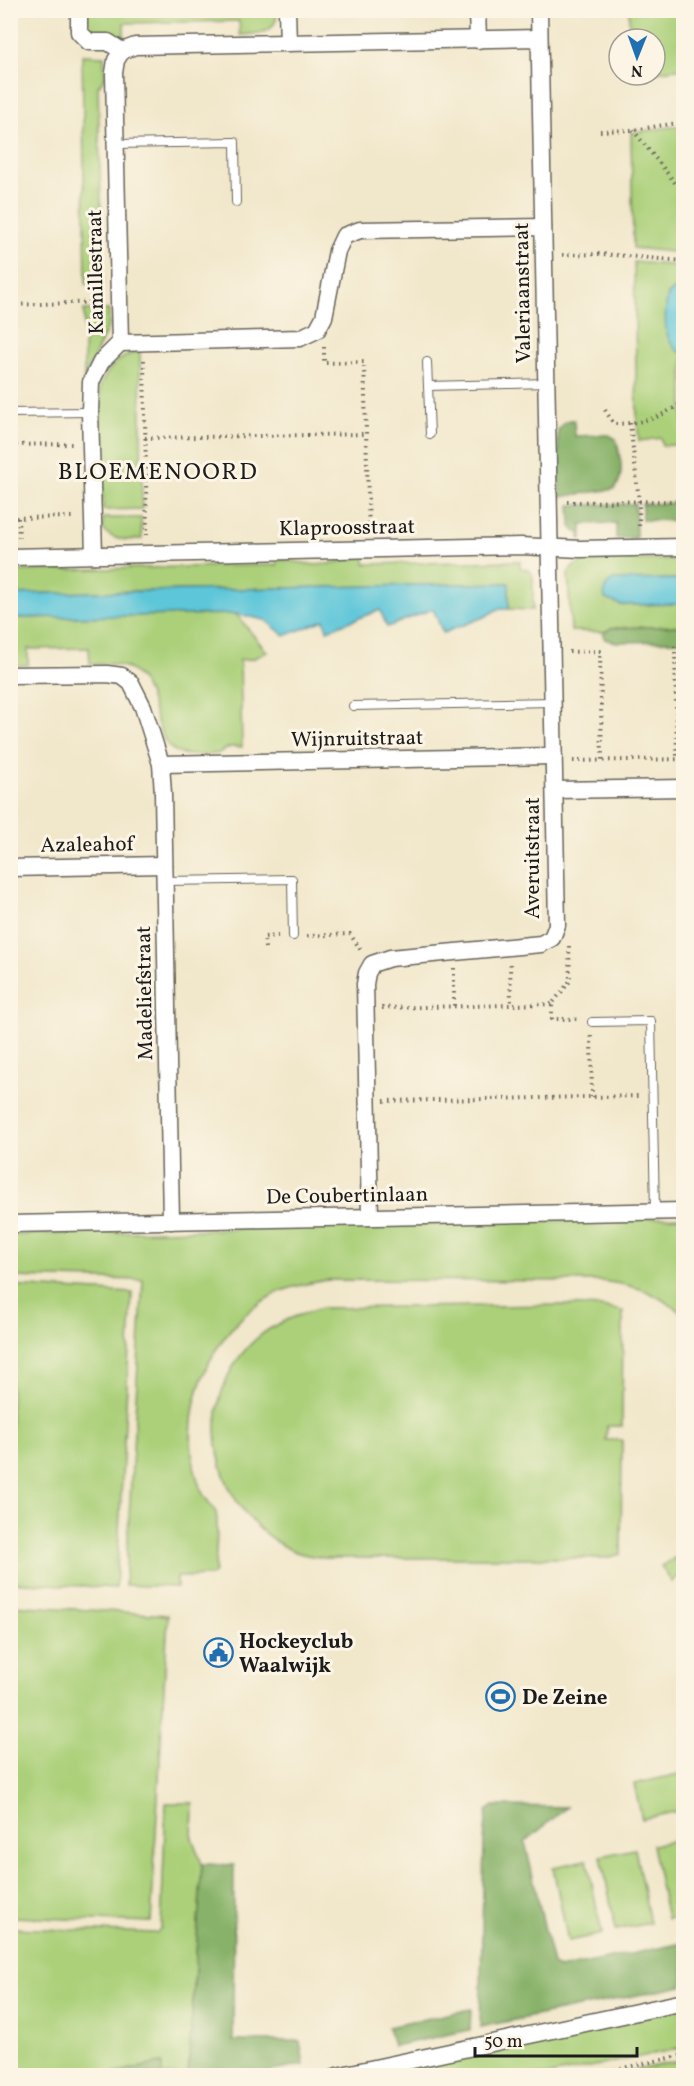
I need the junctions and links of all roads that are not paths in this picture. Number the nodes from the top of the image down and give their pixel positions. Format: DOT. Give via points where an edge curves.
graph roads {
  1 [pos="79,10"];
  2 [pos="287,10"];
  3 [pos="477,10"];
  4 [pos="539,10"];
  5 [pos="539,38"];
  6 [pos="478,40"];
  7 [pos="288,43"];
  8 [pos="122,51"];
  9 [pos="114,144"];
  10 [pos="236,202"];
  11 [pos="543,227"];
  12 [pos="120,343"];
  13 [pos="427,362"];
  14 [pos="547,383"];
  15 [pos="428,386"];
  16 [pos="90,412"];
  17 [pos="10,413"];
  18 [pos="430,434"];
  19 [pos="684,547"];
  20 [pos="550,548"];
  21 [pos="94,555"];
  22 [pos="10,557"];
  23 [pos="10,675"];
  24 [pos="553,702"];
  25 [pos="353,706"];
  26 [pos="554,759"];
  27 [pos="161,764"];
  28 [pos="684,788"];
  29 [pos="555,790"];
  30 [pos="10,868"];
  31 [pos="165,873"];
  32 [pos="293,936"];
  33 [pos="592,1022"];
  34 [pos="656,1211"];
  35 [pos="684,1211"];
  36 [pos="370,1217"];
  37 [pos="171,1221"];
  38 [pos="10,1224"];
  39 [pos="684,2002"];
  40 [pos="337,2076"];
  1 -- 8 [label="street" via="79,32 89,42 108,42"];
  2 -- 7 [label="street"];
  3 -- 6 [label="street"];
  4 -- 5 [label="street, Valeriaanstraat"];
  5 -- 6 [label="street"];
  5 -- 11 [label="street, Valeriaanstraat"];
  6 -- 7 [label="street"];
  7 -- 8 [label="street" via="135,46"];
  8 -- 9 [label="street, Kamillestraat" via="114,73"];
  9 -- 10 [label="lane" via="235,142"];
  9 -- 12 [label="street, Kamillestraat"];
  11 -- 12 [label="street" via="360,230 344,236 337,251 324,317 317,330 300,338"];
  11 -- 14 [label="street, Valeriaanstraat"];
  12 -- 16 [label="street, Kamillestraat" via="101,362 91,382"];
  13 -- 15 [label="lane"];
  14 -- 15 [label="lane"];
  14 -- 20 [label="street, Valeriaanstraat"];
  15 -- 18 [label="lane"];
  16 -- 17 [label="lane"];
  16 -- 21 [label="street, Kamillestraat"];
  19 -- 20 [label="street, Klaproosstraat"];
  20 -- 21 [label="street, Klaproosstraat"];
  20 -- 24 [label="street, Averuitstraat"];
  21 -- 22 [label="street, Klaproosstraat"];
  23 -- 27 [label="street, Madeliefstraat" via="122,676 131,683 143,707"];
  24 -- 25 [label="lane"];
  24 -- 26 [label="street, Averuitstraat"];
  26 -- 27 [label="street, Wijnruitstraat"];
  26 -- 29 [label="street, Averuitstraat"];
  27 -- 31 [label="street, Madeliefstraat"];
  28 -- 29 [label="street"];
  29 -- 36 [label="street, Averuitstraat" via="557,925 552,938 541,944 390,958 372,964 366,973"];
  30 -- 31 [label="street, Azaleahof"];
  31 -- 32 [label="lane" via="292,879"];
  31 -- 37 [label="street, Madeliefstraat"];
  33 -- 34 [label="lane" via="651,1021"];
  34 -- 35 [label="street, De Coubertinlaan"];
  34 -- 36 [label="street, De Coubertinlaan"];
  36 -- 37 [label="street, De Coubertinlaan"];
  37 -- 38 [label="street, De Coubertinlaan"];
  39 -- 40 [label="street"];
}
